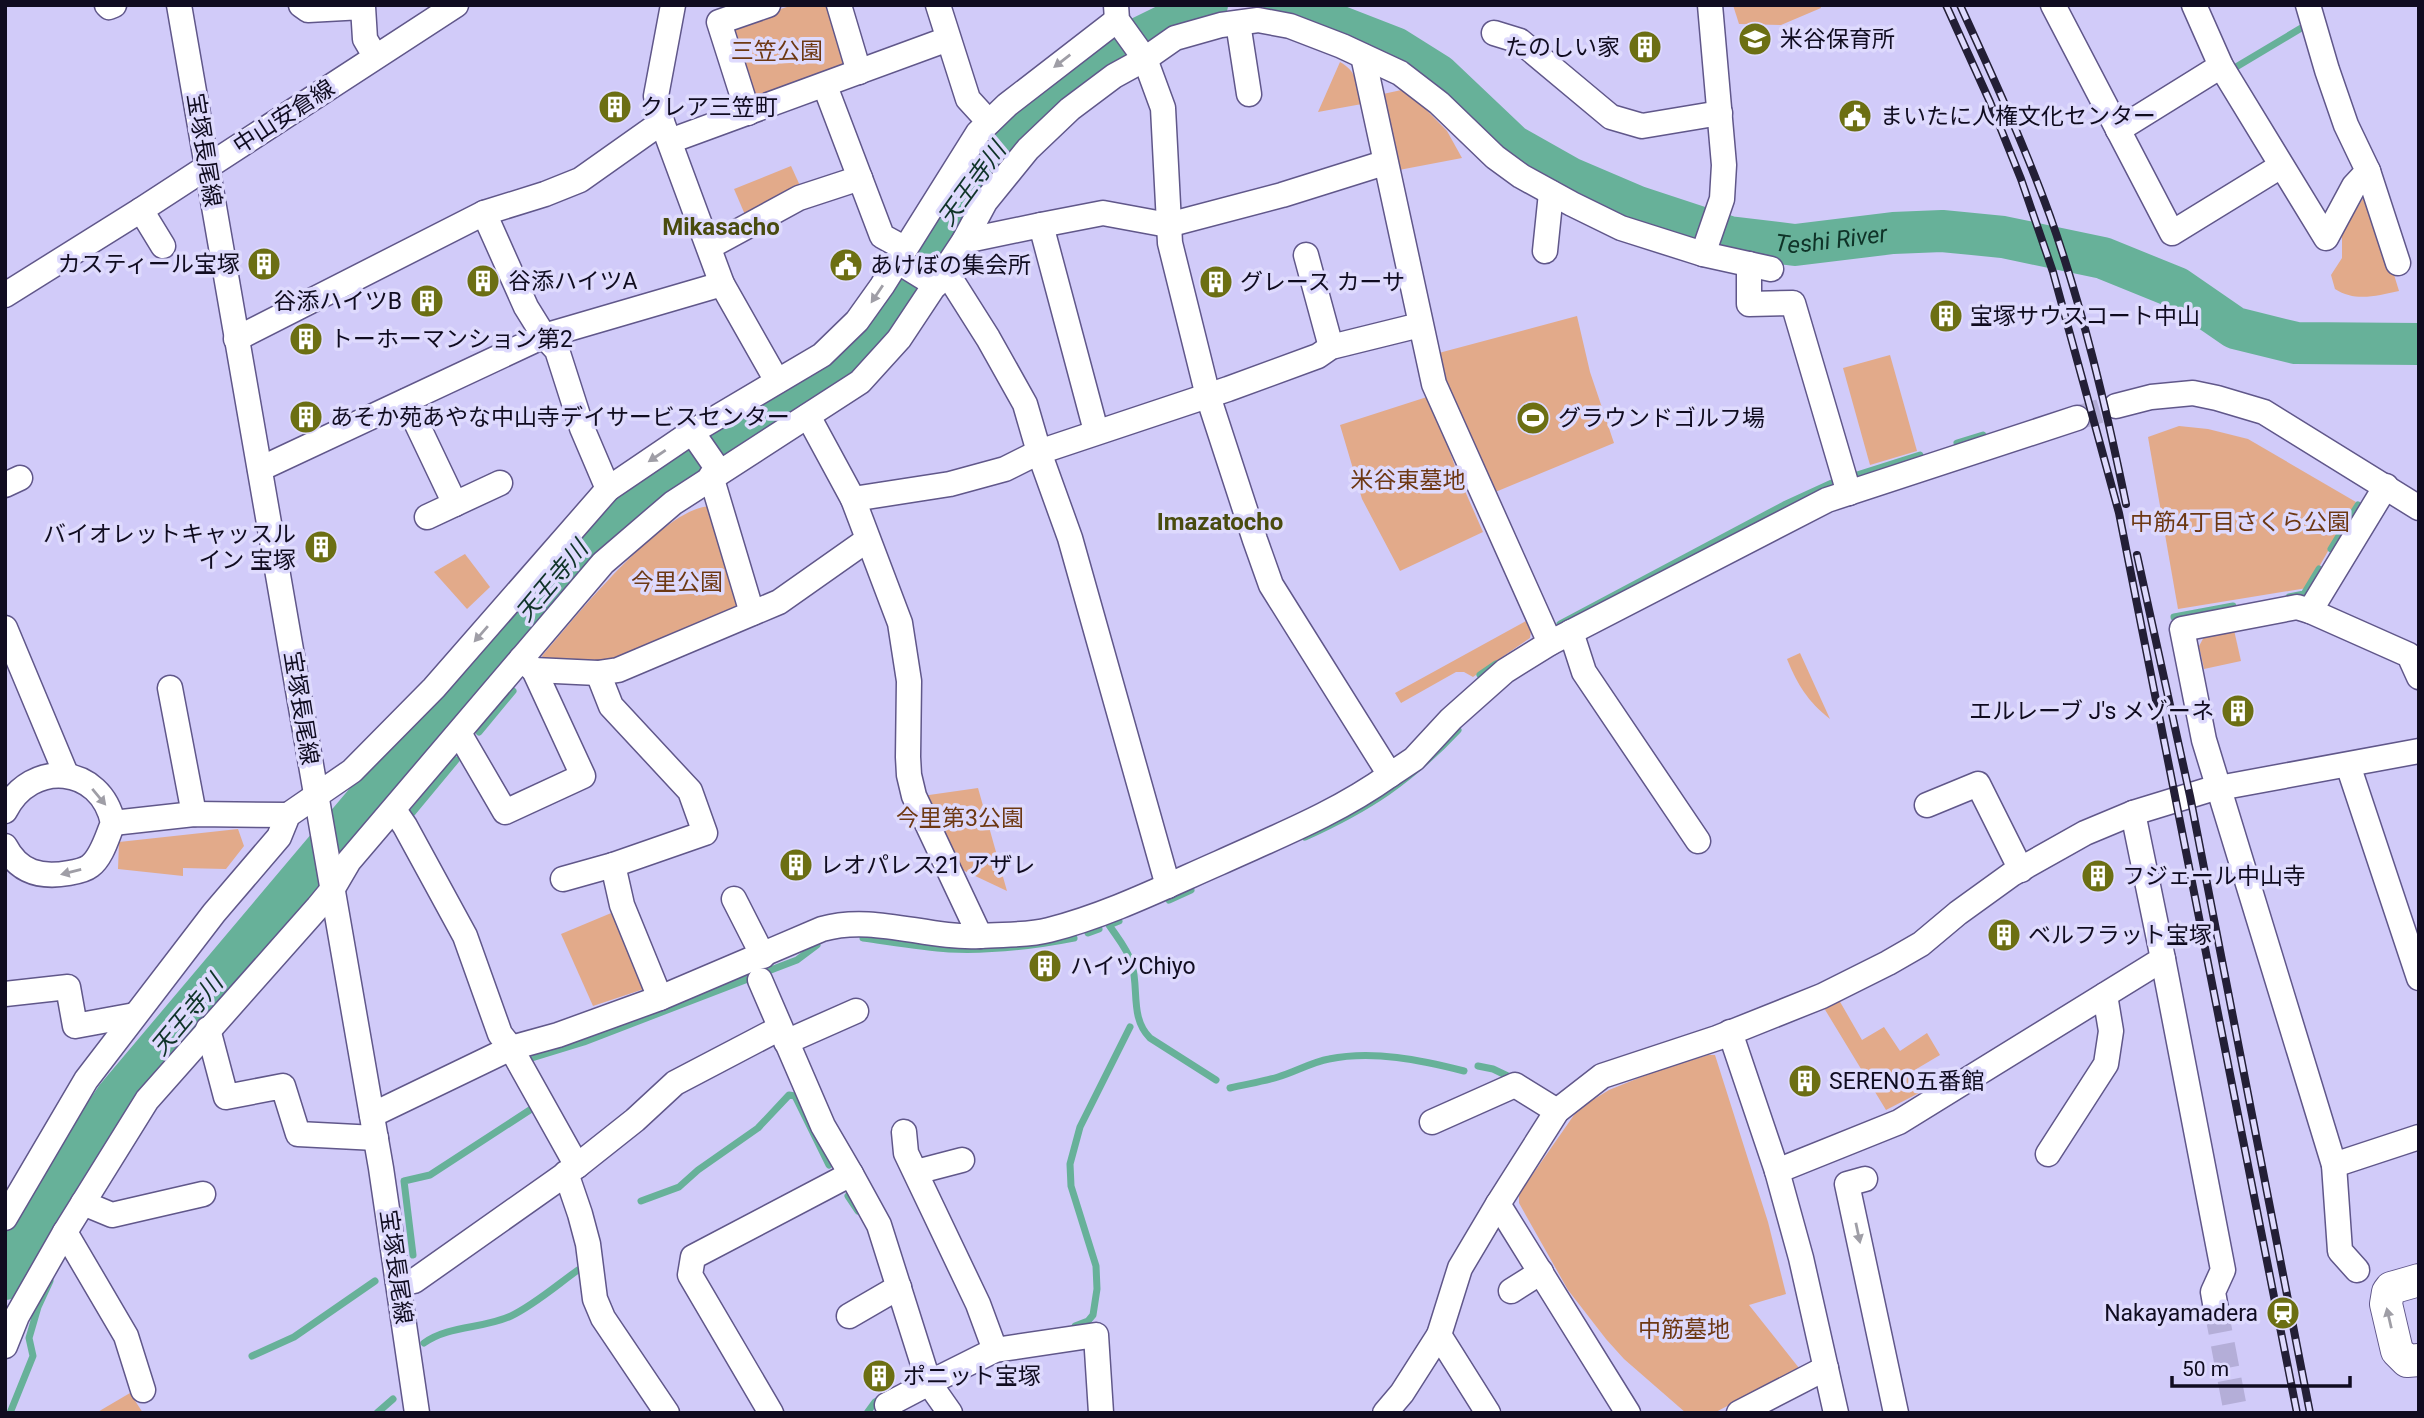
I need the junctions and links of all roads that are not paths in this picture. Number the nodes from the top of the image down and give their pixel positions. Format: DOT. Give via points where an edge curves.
graph roads {
  1 [pos="107,5"];
  2 [pos="114,5"];
  3 [pos="179,5"];
  4 [pos="301,5"];
  5 [pos="456,5"];
  6 [pos="673,5"];
  7 [pos="768,5"];
  8 [pos="839,5"];
  9 [pos="939,5"];
  10 [pos="1710,5"];
  11 [pos="2053,5"];
  12 [pos="2194,5"];
  13 [pos="2308,5"];
  14 [pos="1118,17"];
  15 [pos="1238,23"];
  16 [pos="1494,33"];
  17 [pos="947,39"];
  18 [pos="375,56"];
  19 [pos="1143,56"];
  20 [pos="1363,56"];
  21 [pos="2221,66"];
  22 [pos="859,72"];
  23 [pos="825,86"];
  24 [pos="1249,94"];
  25 [pos="748,113"];
  26 [pos="1720,113"];
  27 [pos="989,122"];
  28 [pos="2118,130"];
  29 [pos="666,132"];
  30 [pos="1384,163"];
  31 [pos="2281,166"];
  32 [pos="207,167"];
  33 [pos="2368,171"];
  34 [pos="860,178"];
  35 [pos="1551,193"];
  36 [pos="141,210"];
  37 [pos="484,213"];
  38 [pos="1041,225"];
  39 [pos="1168,225"];
  40 [pos="964,242"];
  41 [pos="163,246"];
  42 [pos="709,247"];
  43 [pos="1704,250"];
  44 [pos="1545,251"];
  45 [pos="1306,255"];
  46 [pos="902,258"];
  47 [pos="2398,264"];
  48 [pos="937,279"];
  49 [pos="722,284"];
  50 [pos="5,295"];
  51 [pos="1420,325"];
  52 [pos="544,336"];
  53 [pos="236,339"];
  54 [pos="1331,347"];
  55 [pos="777,381"];
  56 [pos="1208,396"];
  57 [pos="406,401"];
  58 [pos="2116,406"];
  59 [pos="808,416"];
  60 [pos="2077,418"];
  61 [pos="1096,431"];
  62 [pos="694,435"];
  63 [pos="1039,452"];
  64 [pos="260,469"];
  65 [pos="715,471"];
  66 [pos="500,483"];
  67 [pos="2386,486"];
  68 [pos="608,489"];
  69 [pos="1849,493"];
  70 [pos="853,499"];
  71 [pos="455,503"];
  72 [pos="2419,508"];
  73 [pos="427,517"];
  74 [pos="867,540"];
  75 [pos="2310,611"];
  76 [pos="752,613"];
  77 [pos="5,628"];
  78 [pos="1560,638"];
  79 [pos="528,665"];
  80 [pos="598,673"];
  81 [pos="2419,677"];
  82 [pos="170,688"];
  83 [pos="459,733"];
  84 [pos="2419,751"];
  85 [pos="2348,765"];
  86 [pos="66,774"];
  87 [pos="1390,775"];
  88 [pos="2219,789"];
  89 [pos="1927,805"];
  90 [pos="318,807"];
  91 [pos="394,810"];
  92 [pos="5,811"];
  93 [pos="2133,813"];
  94 [pos="194,814"];
  95 [pos="288,816"];
  96 [pos="113,823"];
  97 [pos="1698,841"];
  98 [pos="5,846"];
  99 [pos="613,865"];
  100 [pos="2021,870"];
  101 [pos="563,879"];
  102 [pos="330,882"];
  103 [pos="1168,886"];
  104 [pos="734,900"];
  105 [pos="980,936"];
  106 [pos="2163,959"];
  107 [pos="762,968"];
  108 [pos="2419,978"];
  109 [pos="5,994"];
  110 [pos="2105,995"];
  111 [pos="660,998"];
  112 [pos="856,1011"];
  113 [pos="135,1015"];
  114 [pos="208,1029"];
  115 [pos="1731,1032"];
  116 [pos="783,1035"];
  117 [pos="511,1048"];
  118 [pos="1557,1111"];
  119 [pos="1432,1122"];
  120 [pos="374,1126"];
  121 [pos="904,1132"];
  122 [pos="2419,1138"];
  123 [pos="2048,1154"];
  124 [pos="962,1160"];
  125 [pos="2334,1165"];
  126 [pos="572,1170"];
  127 [pos="1777,1171"];
  128 [pos="916,1172"];
  129 [pos="850,1174"];
  130 [pos="1865,1179"];
  131 [pos="203,1194"];
  132 [pos="83,1203"];
  133 [pos="1498,1204"];
  134 [pos="5,1219"];
  135 [pos="65,1232"];
  136 [pos="2357,1270"];
  137 [pos="1541,1272"];
  138 [pos="2419,1280"];
  139 [pos="398,1282"];
  140 [pos="899,1287"];
  141 [pos="1511,1291"];
  142 [pos="2216,1309"];
  143 [pos="849,1316"];
  144 [pos="1439,1335"];
  145 [pos="5,1346"];
  146 [pos="995,1350"];
  147 [pos="2419,1360"];
  148 [pos="1826,1368"];
  149 [pos="929,1383"];
  150 [pos="143,1390"];
  151 [pos="887,1405"];
  152 [pos="417,1413"];
  153 [pos="667,1413"];
  154 [pos="771,1413"];
  155 [pos="950,1413"];
  156 [pos="1101,1413"];
  157 [pos="1385,1413"];
  158 [pos="1489,1413"];
  159 [pos="1628,1413"];
  160 [pos="1739,1413"];
  161 [pos="1836,1413"];
  162 [pos="1896,1413"];
  1 -- 2 [label="street"];
  3 -- 32 [label="street, 宝塚長尾線"];
  4 -- 18 [label="street" via="308,10 363,7 365,39"];
  5 -- 18 [label="street, 中山安倉線"];
  6 -- 29 [label="street" via="656,96"];
  7 -- 25 [label="street" via="719,22"];
  8 -- 22 [label="street"];
  9 -- 17 [label="street"];
  10 -- 26 [label="street"];
  11 -- 28 [label="street"];
  12 -- 21 [label="street"];
  13 -- 33 [label="street" via="2346,125"];
  14 -- 19 [label="street"];
  14 -- 27 [label="street, one-way"];
  15 -- 19 [label="street" via="1175,38"];
  15 -- 20 [label="street" via="1258,20 1290,26"];
  15 -- 24 [label="street"];
  16 -- 26 [label="street" via="1520,41 1611,117 1642,126"];
  17 -- 22 [label="street"];
  17 -- 27 [label="street" via="968,99"];
  18 -- 32 [label="street, 中山安倉線"];
  19 -- 39 [label="street" via="1163,108"];
  19 -- 40 [label="street" via="1070,109 1028,149 985,202"];
  20 -- 30 [label="street"];
  20 -- 35 [label="street" via="1400,74 1495,157"];
  21 -- 28 [label="street"];
  21 -- 31 [label="street"];
  22 -- 23 [label="street"];
  23 -- 25 [label="street"];
  23 -- 34 [label="street"];
  25 -- 29 [label="street"];
  26 -- 43 [label="street" via="1722,199"];
  27 -- 46 [label="street"];
  28 -- 31 [label="street" via="2172,233"];
  29 -- 37 [label="street" via="580,180"];
  29 -- 42 [label="street"];
  30 -- 39 [label="street"];
  30 -- 51 [label="street"];
  31 -- 33 [label="street" via="2326,237 2354,186"];
  32 -- 36 [label="street, 中山安倉線"];
  32 -- 53 [label="street, 宝塚長尾線"];
  33 -- 47 [label="street"];
  34 -- 42 [label="street" via="799,198"];
  34 -- 46 [label="street" via="882,236"];
  35 -- 43 [label="street" via="1621,228"];
  35 -- 44 [label="street"];
  36 -- 41 [label="street"];
  36 -- 50 [label="street, 中山安倉線"];
  37 -- 52 [label="street"];
  37 -- 53 [label="street"];
  38 -- 39 [label="street" via="1103,213"];
  38 -- 40 [label="street"];
  38 -- 61 [label="street"];
  39 -- 56 [label="street"];
  40 -- 48 [label="street"];
  42 -- 49 [label="street"];
  43 -- 69 [label="street" via="1760,266 1749,304 1793,303"];
  45 -- 54 [label="street"];
  46 -- 48 [label="street"];
  46 -- 55 [label="street, one-way" via="857,321 822,355"];
  48 -- 59 [label="street" via="899,339 860,382"];
  48 -- 63 [label="street" via="988,338 1025,404"];
  49 -- 52 [label="street"];
  49 -- 55 [label="street"];
  51 -- 54 [label="street"];
  51 -- 78 [label="street" via="1434,384"];
  52 -- 57 [label="street"];
  52 -- 68 [label="street" via="557,350"];
  53 -- 64 [label="street, 宝塚長尾線"];
  54 -- 56 [label="street" via="1318,356"];
  55 -- 62 [label="street"];
  56 -- 61 [label="street"];
  56 -- 87 [label="street" via="1271,584"];
  57 -- 64 [label="street"];
  57 -- 71 [label="street"];
  58 -- 67 [label="street" via="2193,393 2217,398 2264,412"];
  59 -- 65 [label="street"];
  59 -- 70 [label="street"];
  60 -- 69 [label="street"];
  61 -- 63 [label="street"];
  62 -- 65 [label="street"];
  62 -- 68 [label="street, one-way"];
  63 -- 70 [label="street" via="1005,469 950,484"];
  63 -- 103 [label="street" via="1070,538"];
  64 -- 90 [label="street, 宝塚長尾線"];
  65 -- 76 [label="street"];
  65 -- 79 [label="street" via="603,563"];
  66 -- 71 [label="street"];
  67 -- 72 [label="street"];
  67 -- 75 [label="street"];
  68 -- 90 [label="street, one-way" via="433,688"];
  69 -- 78 [label="street" via="1827,500"];
  70 -- 74 [label="street"];
  71 -- 73 [label="street"];
  74 -- 76 [label="street" via="779,602"];
  74 -- 105 [label="street" via="900,623 909,681 906,733 914,796"];
  75 -- 81 [label="street" via="2409,655"];
  75 -- 88 [label="street" via="2297,607 2182,629 2204,740"];
  76 -- 80 [label="street" via="618,670"];
  77 -- 86 [label="street"];
  78 -- 87 [label="street" via="1505,671 1414,759"];
  78 -- 97 [label="street"];
  79 -- 80 [label="street"];
  79 -- 83 [label="street"];
  79 -- 83 [label="street" via="583,776 505,812"];
  80 -- 99 [label="street" via="611,706 690,791 705,832"];
  82 -- 94 [label="street"];
  83 -- 91 [label="street"];
  84 -- 85 [label="street"];
  85 -- 88 [label="street"];
  85 -- 108 [label="street"];
  86 -- 92 [label="street" via="31,782"];
  86 -- 96 [label="street, one-way" via="81,779 103,798"];
  87 -- 103 [label="street" via="1323,816"];
  88 -- 93 [label="street"];
  88 -- 125 [label="street"];
  89 -- 100 [label="street" via="1978,784"];
  90 -- 95 [label="street"];
  90 -- 102 [label="street, 宝塚長尾線"];
  91 -- 102 [label="street"];
  91 -- 117 [label="street" via="465,936 500,1034"];
  93 -- 100 [label="street" via="2085,833"];
  93 -- 106 [label="street"];
  94 -- 95 [label="street"];
  94 -- 96 [label="street"];
  95 -- 113 [label="street" via="279,838"];
  96 -- 98 [label="street, one-way" via="90,866 75,872 40,876 29,872 15,862"];
  99 -- 101 [label="street"];
  99 -- 111 [label="street" via="622,905"];
  100 -- 115 [label="street" via="1888,963 1822,996"];
  102 -- 114 [label="street"];
  102 -- 120 [label="street, 宝塚長尾線"];
  103 -- 105 [label="street" via="1048,931"];
  104 -- 107 [label="street"];
  105 -- 107 [label="street" via="839,924 801,937"];
  106 -- 110 [label="street"];
  106 -- 142 [label="street" via="2223,1270 2213,1292"];
  107 -- 111 [label="street"];
  107 -- 116 [label="street"];
  109 -- 113 [label="street" via="68,986 75,1027"];
  110 -- 123 [label="street" via="2111,1031 2106,1064"];
  110 -- 127 [label="street" via="1899,1122"];
  111 -- 117 [label="street"];
  112 -- 116 [label="street"];
  113 -- 134 [label="street" via="86,1080"];
  114 -- 120 [label="street" via="226,1097 284,1086 298,1134"];
  114 -- 132 [label="street" via="148,1100"];
  115 -- 118 [label="street" via="1602,1076"];
  115 -- 127 [label="street"];
  116 -- 126 [label="street" via="675,1083"];
  116 -- 129 [label="street"];
  117 -- 120 [label="street"];
  117 -- 126 [label="street"];
  118 -- 119 [label="street" via="1515,1085"];
  118 -- 133 [label="street"];
  120 -- 139 [label="street, 宝塚長尾線"];
  121 -- 128 [label="street" via="906,1153"];
  122 -- 125 [label="street"];
  124 -- 128 [label="street"];
  125 -- 136 [label="street" via="2340,1251"];
  126 -- 139 [label="street" via="414,1280"];
  126 -- 153 [label="street" via="595,1299 616,1339"];
  127 -- 148 [label="street"];
  128 -- 146 [label="street"];
  129 -- 140 [label="street" via="879,1225"];
  129 -- 154 [label="street" via="693,1257 690,1275"];
  130 -- 162 [label="street, one-way" via="1847,1184"];
  131 -- 132 [label="street" via="111,1215"];
  132 -- 135 [label="street"];
  133 -- 137 [label="street"];
  133 -- 144 [label="street" via="1460,1268"];
  135 -- 145 [label="street" via="17,1315"];
  135 -- 150 [label="street" via="126,1336"];
  137 -- 141 [label="street"];
  137 -- 159 [label="street"];
  147 -- 138 [label="main road, one-way" via="2407,1361 2397,1351 2386,1299 2391,1288"];
  139 -- 152 [label="street, 宝塚長尾線"];
  140 -- 143 [label="street"];
  140 -- 149 [label="street"];
  144 -- 157 [label="street"];
  144 -- 158 [label="street"];
  146 -- 149 [label="street"];
  146 -- 156 [label="street" via="1096,1335"];
  148 -- 160 [label="street"];
  148 -- 161 [label="street"];
  149 -- 151 [label="street"];
  149 -- 155 [label="street"];
}
